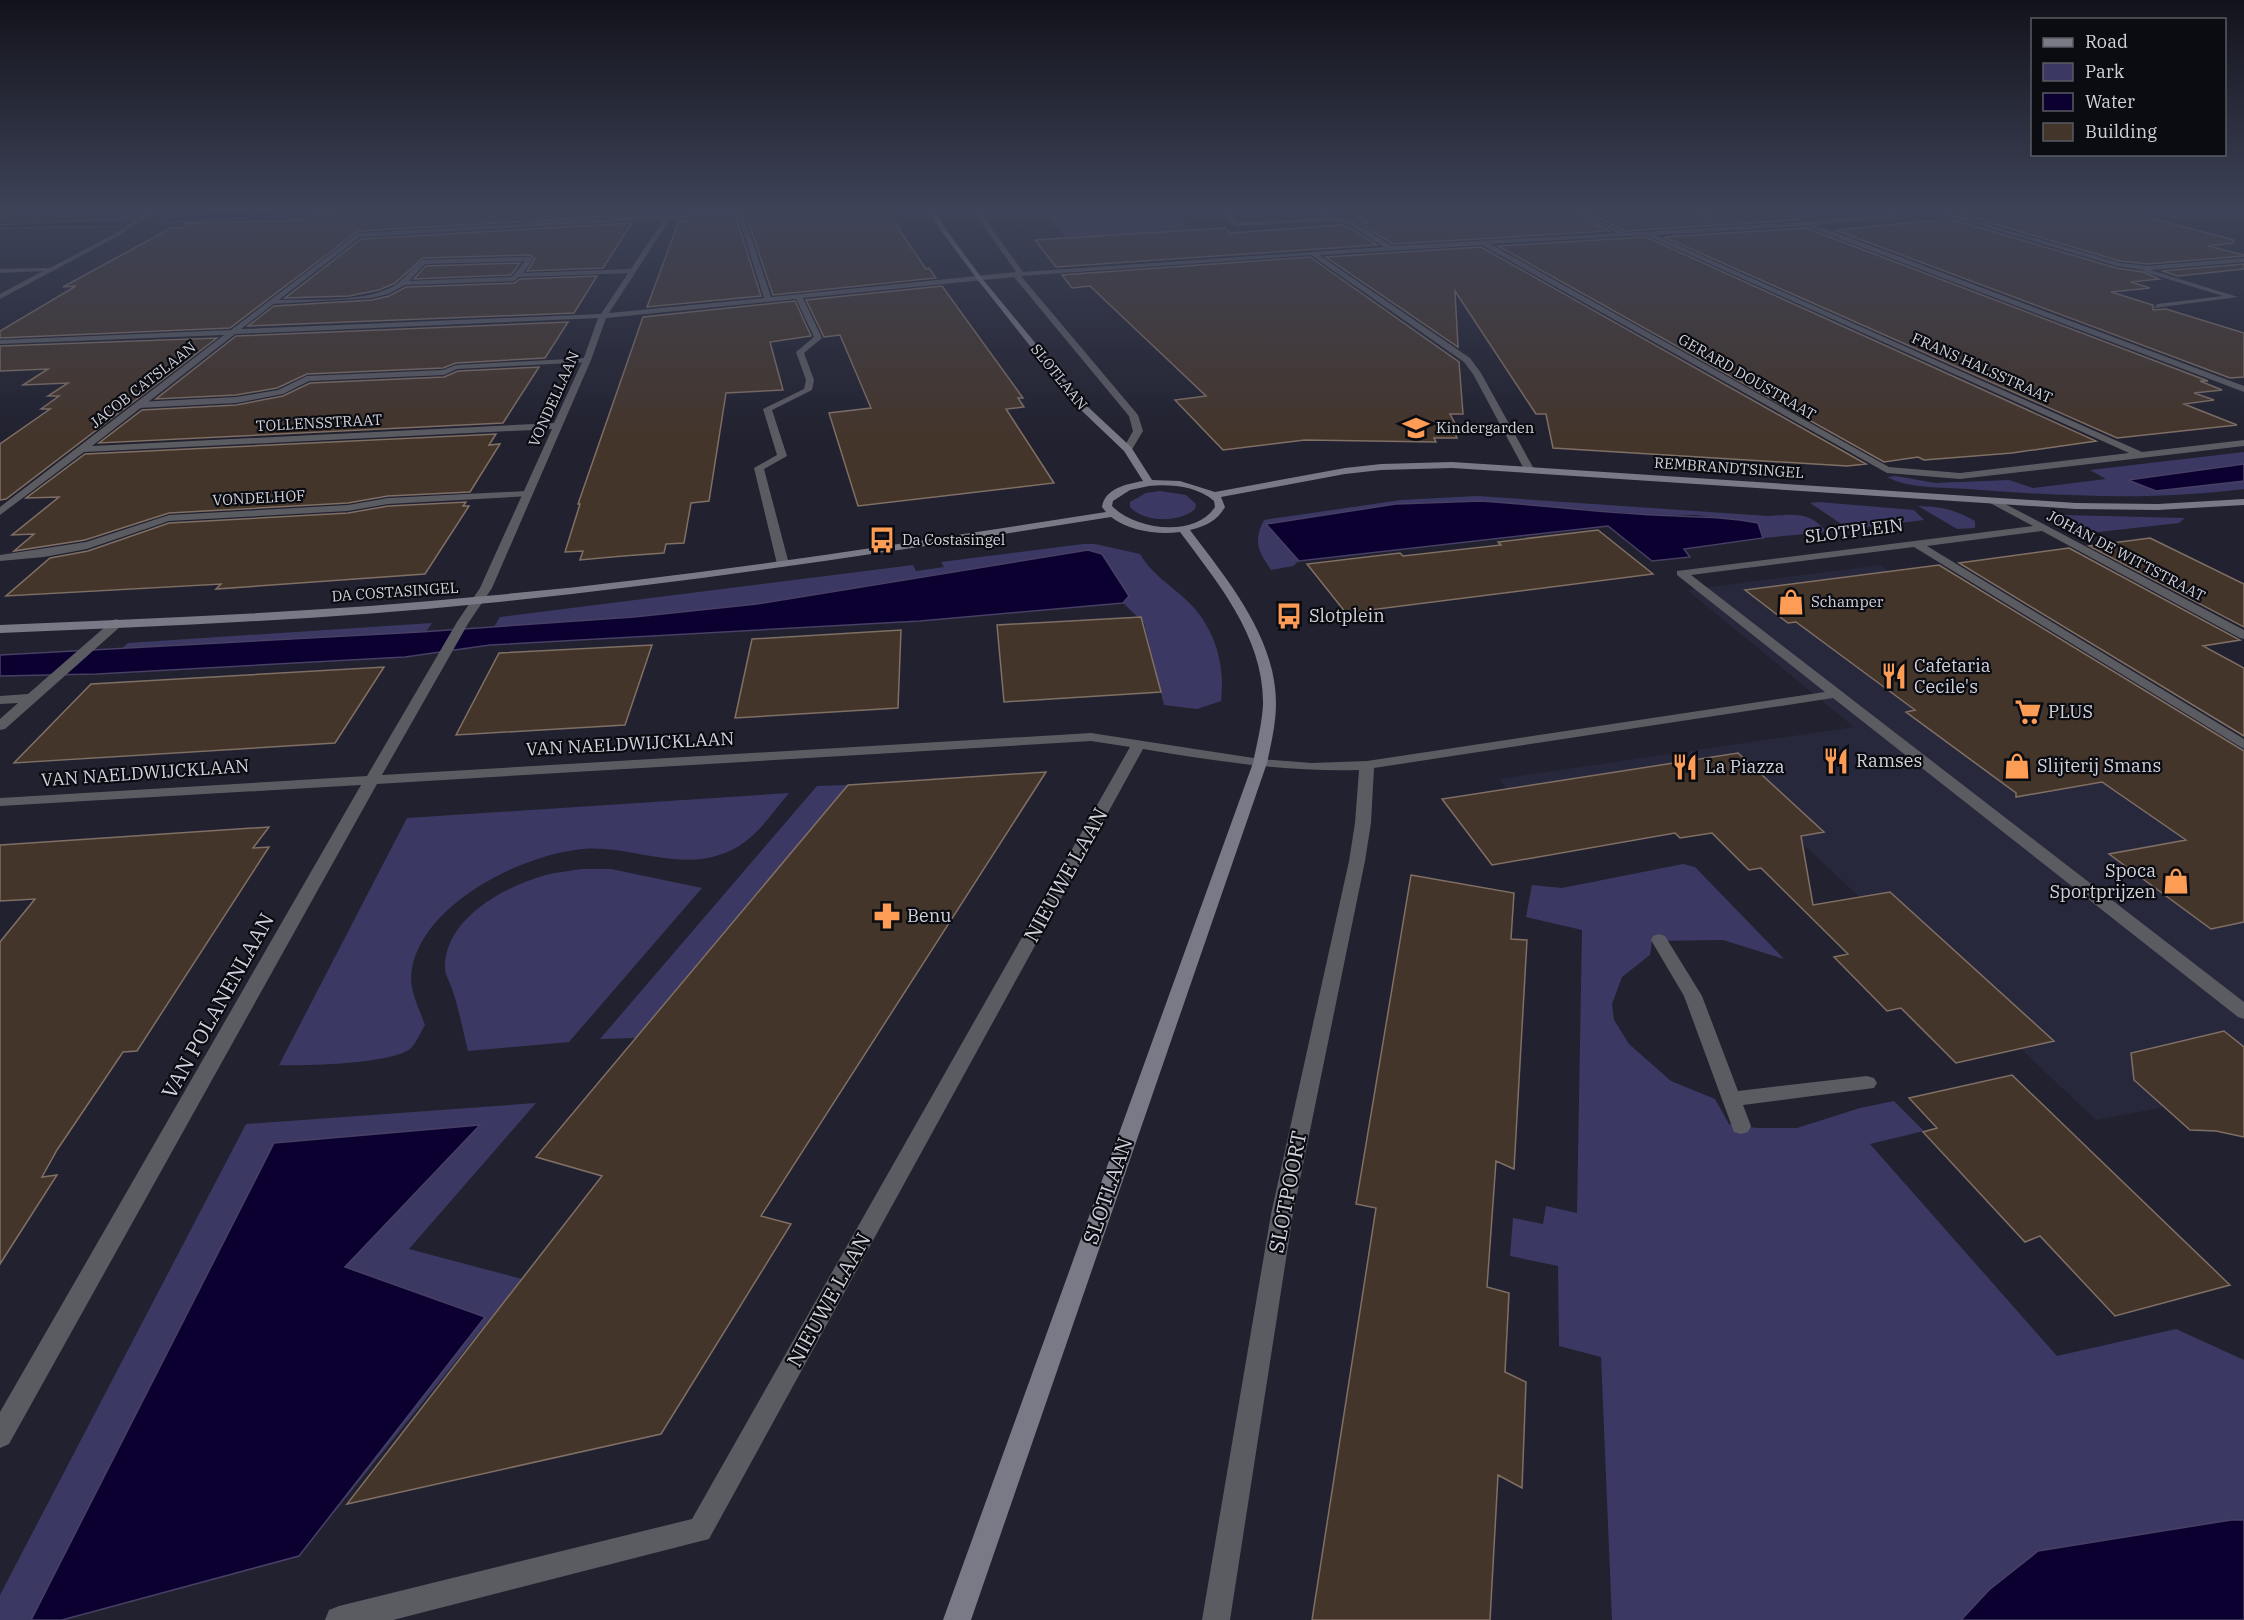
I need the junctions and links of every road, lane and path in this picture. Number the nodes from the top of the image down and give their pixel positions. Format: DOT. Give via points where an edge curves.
graph roads {
  1 [pos="18,288"];
  2 [pos="290,288"];
  3 [pos="395,288"];
  4 [pos="622,288"];
  5 [pos="765,288"];
  6 [pos="893,288"];
  7 [pos="987,288"];
  8 [pos="1029,288"];
  9 [pos="1362,288"];
  10 [pos="1562,288"];
  11 [pos="1768,288"];
  12 [pos="1974,288"];
  13 [pos="2203,288"];
  14 [pos="0,297"];
  15 [pos="799,298"];
  16 [pos="769,301"];
  17 [pos="272,302"];
  18 [pos="2157,306"];
  19 [pos="603,316"];
  20 [pos="234,332"];
  21 [pos="0,342"];
  22 [pos="587,360"];
  23 [pos="2244,389"];
  24 [pos="138,405"];
  25 [pos="556,426"];
  26 [pos="2244,443"];
  27 [pos="82,449"];
  28 [pos="1128,449"];
  29 [pos="2144,456"];
  30 [pos="1529,469"];
  31 [pos="1149,483"];
  32 [pos="526,494"];
  33 [pos="1214,495"];
  34 [pos="1994,501"];
  35 [pos="2244,502"];
  36 [pos="0,512"];
  37 [pos="1111,514"];
  38 [pos="1183,528"];
  39 [pos="2042,528"];
  40 [pos="1915,543"];
  41 [pos="0,558"];
  42 [pos="783,564"];
  43 [pos="478,600"];
  44 [pos="117,623"];
  45 [pos="0,629"];
  46 [pos="2244,635"];
  47 [pos="1835,694"];
  48 [pos="30,698"];
  49 [pos="0,700"];
  50 [pos="0,726"];
  51 [pos="1139,744"];
  52 [pos="2244,744"];
  53 [pos="1260,763"];
  54 [pos="1367,765"];
  55 [pos="372,778"];
  56 [pos="0,802"];
  57 [pos="1659,940"];
  58 [pos="2244,1012"];
  59 [pos="1867,1083"];
  60 [pos="1731,1099"];
  61 [pos="1741,1126"];
  62 [pos="0,1436"];
  63 [pos="339,1620"];
  64 [pos="957,1620"];
  65 [pos="1216,1620"];
  1 -- 14 [label="street"];
  2 -- 17 [label="street, JACOB CATSLAAN"];
  3 -- 17 [label="street" via="345,299"];
  4 -- 19 [label="street, VONDELLAAN"];
  5 -- 16 [label="street"];
  6 -- 15 [label="street"];
  7 -- 28 [label="street, SLOTLAAN" via="1084,408"];
  8 -- 28 [label="street, SLOTLAAN" via="1133,415 1138,431"];
  9 -- 30 [label="street" via="1467,360"];
  10 -- 29 [label="street, GERARD DOUSTRAAT" via="1887,470 1960,476"];
  11 -- 29 [label="street, FRANS HALSSTRAAT"];
  12 -- 23 [label="street"];
  13 -- 18 [label="street" via="2234,297"];
  15 -- 16 [label="street"];
  15 -- 42 [label="street" via="818,338 800,352 810,380 808,390 767,409 782,456 759,468"];
  16 -- 19 [label="street"];
  17 -- 20 [label="street, JACOB CATSLAAN"];
  19 -- 20 [label="street"];
  19 -- 22 [label="street, VONDELLAAN"];
  20 -- 21 [label="street"];
  20 -- 24 [label="street, JACOB CATSLAAN"];
  22 -- 24 [label="street" via="307,379 280,392 236,400"];
  22 -- 25 [label="street, VONDELLAAN"];
  24 -- 27 [label="street, JACOB CATSLAAN"];
  25 -- 27 [label="street, TOLLENSSTRAAT"];
  25 -- 32 [label="street, VONDELLAAN"];
  26 -- 29 [label="street"];
  27 -- 36 [label="street, JACOB CATSLAAN"];
  28 -- 31 [label="street, SLOTLAAN"];
  30 -- 33 [label="street, REMBRANDTSINGEL" via="1381,467"];
  30 -- 34 [label="street, REMBRANDTSINGEL"];
  31 -- 33 [label="street" via="1193,486"];
  31 -- 37 [label="street" via="1113,494 1107,507"];
  32 -- 41 [label="street, VONDELHOF" via="169,518 119,537 49,555"];
  32 -- 43 [label="street, VONDELLAAN"];
  33 -- 38 [label="street" via="1219,508 1216,514"];
  34 -- 35 [label="street, REMBRANDTSINGEL" via="2158,507"];
  34 -- 39 [label="street, JOHAN DE WITTSTRAAT"];
  37 -- 38 [label="street" via="1141,527"];
  37 -- 42 [label="street, DA COSTASINGEL"];
  38 -- 53 [label="street, SLOTLAAN" via="1247,618 1261,651 1269,695"];
  39 -- 40 [label="street"];
  39 -- 46 [label="street, JOHAN DE WITTSTRAAT"];
  40 -- 47 [label="street, SLOTPLEIN" via="1681,573"];
  40 -- 52 [label="street, SLOTPLEIN"];
  42 -- 43 [label="street, DA COSTASINGEL"];
  43 -- 44 [label="street, DA COSTASINGEL"];
  43 -- 55 [label="street, VAN POLANENLAAN"];
  44 -- 45 [label="street, DA COSTASINGEL"];
  44 -- 48 [label="street"];
  47 -- 54 [label="street"];
  47 -- 58 [label="street, SLOTPLEIN"];
  48 -- 49 [label="street"];
  48 -- 50 [label="street"];
  51 -- 53 [label="street, VAN NAELDWIJCKLAAN"];
  51 -- 55 [label="street, VAN NAELDWIJCKLAAN" via="1091,737"];
  51 -- 63 [label="street, NIEUWE LAAN" via="700,1530"];
  53 -- 54 [label="street" via="1312,767"];
  53 -- 64 [label="street, SLOTLAAN"];
  54 -- 65 [label="street, SLOTPOORT" via="1357,861 1282,1214"];
  55 -- 56 [label="street, VAN NAELDWIJCKLAAN"];
  55 -- 62 [label="street, VAN POLANENLAAN"];
  57 -- 60 [label="street" via="1693,996"];
  59 -- 60 [label="street"];
  60 -- 61 [label="street"];
}
